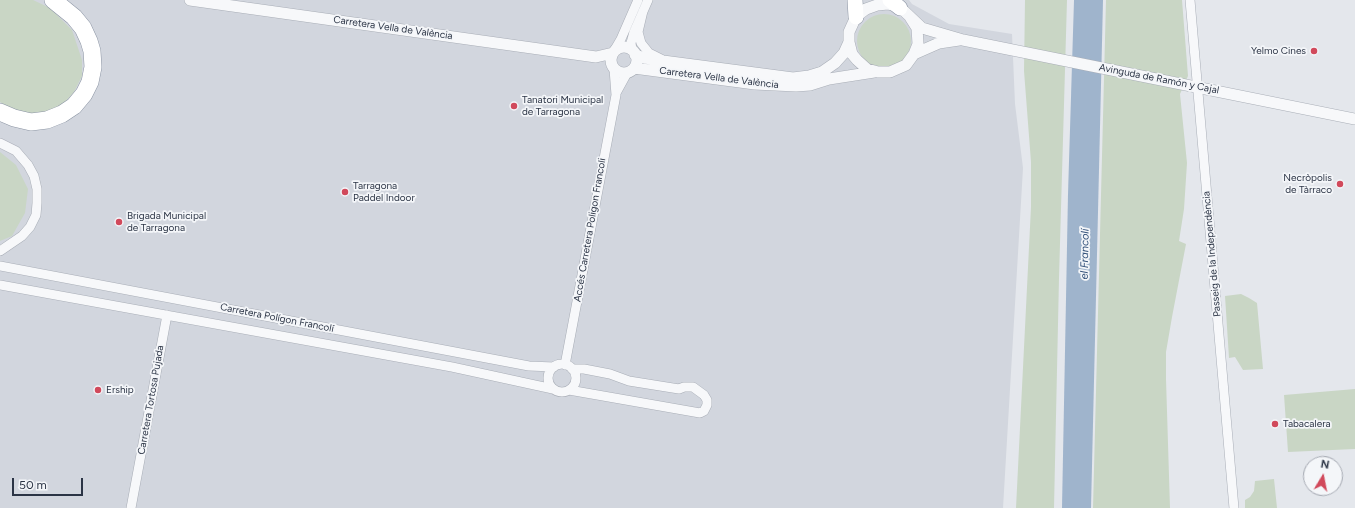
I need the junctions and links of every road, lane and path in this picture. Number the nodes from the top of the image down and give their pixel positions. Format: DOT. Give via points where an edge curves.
graph roads {
  1 [pos="53,0"];
  2 [pos="190,0"];
  3 [pos="638,0"];
  4 [pos="648,0"];
  5 [pos="855,0"];
  6 [pos="1190,0"];
  7 [pos="900,8"];
  8 [pos="643,11"];
  9 [pos="856,17"];
  10 [pos="963,40"];
  11 [pos="849,42"];
  12 [pos="614,52"];
  13 [pos="634,52"];
  14 [pos="914,54"];
  15 [pos="596,57"];
  16 [pos="664,61"];
  17 [pos="613,67"];
  18 [pos="631,71"];
  19 [pos="874,72"];
  20 [pos="1193,86"];
  21 [pos="616,95"];
  22 [pos="0,112"];
  23 [pos="1355,119"];
  24 [pos="0,143"];
  25 [pos="0,251"];
  26 [pos="0,266"];
  27 [pos="0,285"];
  28 [pos="167,315"];
  29 [pos="554,367"];
  30 [pos="569,367"];
  31 [pos="553,389"];
  32 [pos="569,390"];
  33 [pos="132,508"];
  34 [pos="1234,508"];
  1 -- 22 [label="highway" via="74,17 89,41 93,67 90,82 74,106 47,120 31,122"];
  2 -- 15 [label="street, Carretera Vella de València"];
  3 -- 12 [label="street"];
  4 -- 8 [label="street"];
  5 -- 9 [label="highway"];
  6 -- 20 [label="street, Passeig de la Independència"];
  7 -- 9 [label="street" via="877,4"];
  7 -- 10 [label="street" via="922,28"];
  7 -- 14 [label="street" via="915,25 918,34"];
  8 -- 13 [label="street" via="631,43"];
  8 -- 16 [label="street" via="638,32 641,43 649,53"];
  9 -- 11 [label="street" via="849,32"];
  10 -- 14 [label="street" via="939,44"];
  10 -- 20 [label="street, Avinguda de Ramón y Cajal"];
  11 -- 16 [label="street, Carretera Vella de València" via="836,63 822,72 793,78"];
  11 -- 19 [label="street" via="852,54 863,66"];
  12 -- 13 [label="street" via="624,47"];
  12 -- 15 [label="street, Carretera Vella de València"];
  12 -- 17 [label="street" via="611,59"];
  13 -- 16 [label="street, Carretera Vella de València" via="645,58"];
  13 -- 18 [label="street" via="637,62"];
  14 -- 19 [label="street" via="906,65 896,71"];
  15 -- 17 [label="street, Carretera Vella de València"];
  17 -- 18 [label="street" via="620,73"];
  17 -- 21 [label="street, Accés Carretera Poligon Francoli"];
  18 -- 19 [label="street, Carretera Vella de València" via="796,86"];
  18 -- 21 [label="street, Accés Carretera Poligon Francoli"];
  20 -- 23 [label="street, Avinguda de Ramón y Cajal"];
  20 -- 34 [label="street, Passeig de la Independència"];
  21 -- 30 [label="street, Accés Carretera Poligon Francoli"];
  24 -- 25 [label="street" via="16,152 28,165 37,188 36,215 30,227 22,236"];
  26 -- 29 [label="street, Carretera Polígon Francolí" via="529,366"];
  27 -- 28 [label="street, Carretera Polígon Francolí"];
  28 -- 31 [label="street, Carretera Polígon Francolí" via="446,366"];
  28 -- 33 [label="street, Carretera Tortosa Pujada"];
  29 -- 30 [label="street"];
  29 -- 31 [label="street" via="548,378"];
  30 -- 32 [label="street" via="576,375 576,380"];
  30 -- 32 [label="street" via="610,374 629,381 679,389 693,387 704,395 707,405 700,413"];
  31 -- 32 [label="street" via="561,392"];
}
